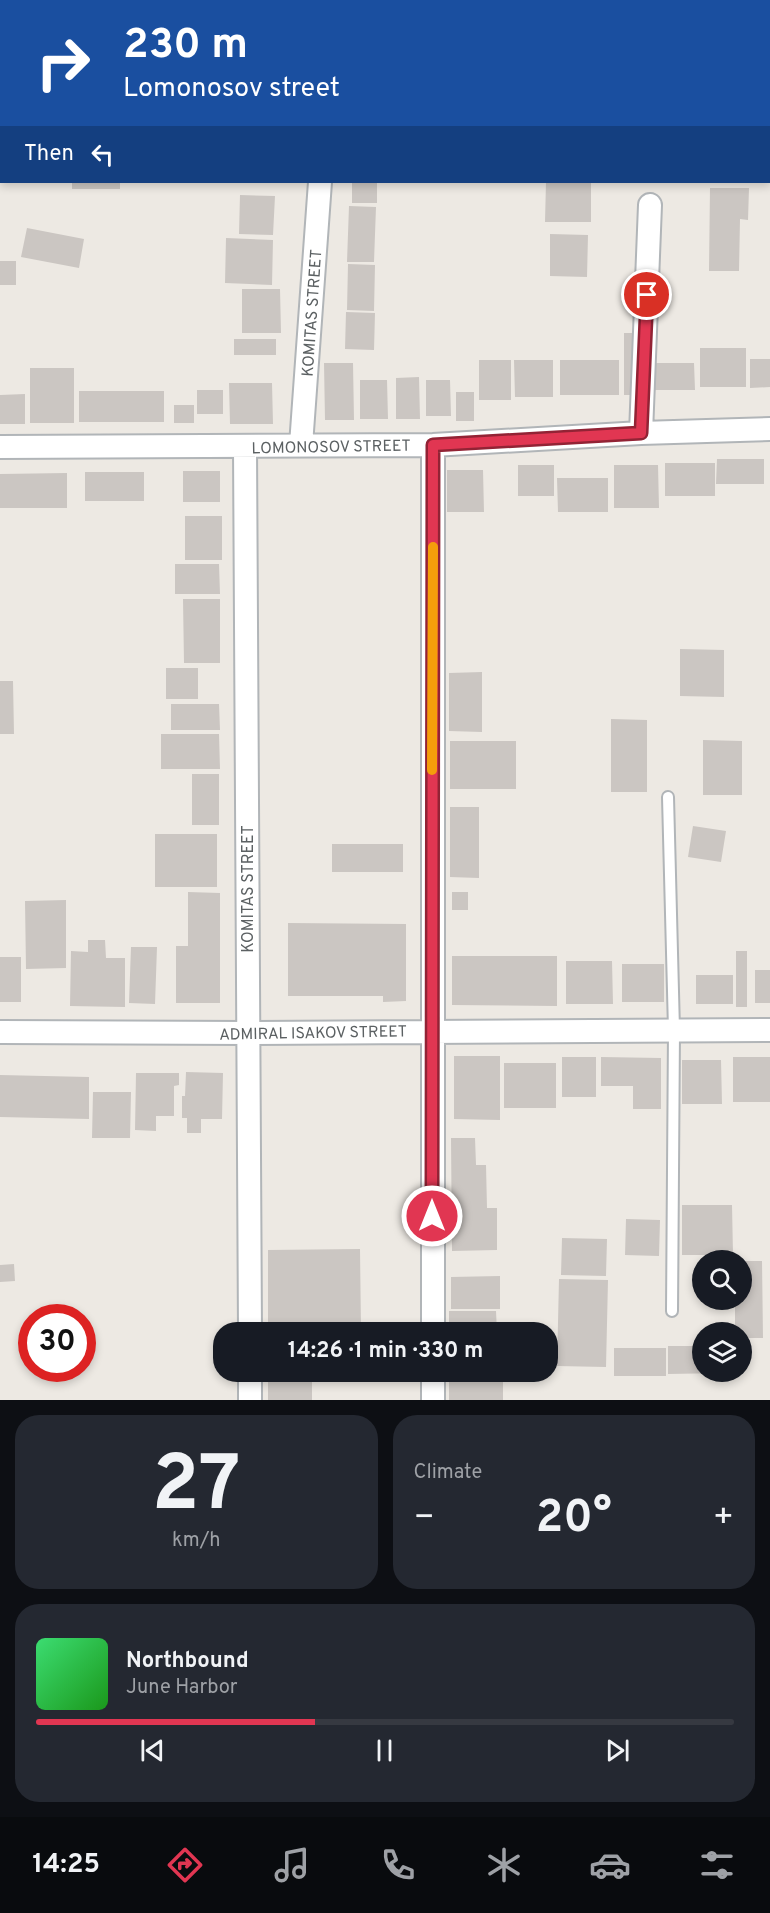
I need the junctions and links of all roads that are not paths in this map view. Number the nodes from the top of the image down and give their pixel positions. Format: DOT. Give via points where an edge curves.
graph roads {
  1 [pos="320,183"];
  2 [pos="650,205"];
  3 [pos="770,429"];
  4 [pos="641,433"];
  5 [pos="302,445"];
  6 [pos="433,445"];
  7 [pos="0,447"];
  8 [pos="245,447"];
  9 [pos="668,797"];
  10 [pos="674,1030"];
  11 [pos="770,1030"];
  12 [pos="432,1031"];
  13 [pos="0,1032"];
  14 [pos="248,1033"];
  15 [pos="672,1311"];
  16 [pos="250,1322"];
  17 [pos="433,1322"];
  18 [pos="250,1382"];
  19 [pos="433,1382"];
  20 [pos="250,1400"];
  21 [pos="433,1400"];
  1 -- 5 [label="street, KOMITAS STREET"];
  2 -- 4 [label="street"];
  3 -- 4 [label="street, LOMONOSOV STREET"];
  4 -- 6 [label="street, LOMONOSOV STREET"];
  5 -- 6 [label="street, LOMONOSOV STREET"];
  5 -- 8 [label="street, LOMONOSOV STREET"];
  6 -- 12 [label="street"];
  7 -- 8 [label="street, LOMONOSOV STREET"];
  8 -- 14 [label="street, KOMITAS STREET"];
  9 -- 10 [label="lane"];
  10 -- 11 [label="street, ADMIRAL ISAKOV STREET"];
  10 -- 12 [label="street, ADMIRAL ISAKOV STREET"];
  10 -- 15 [label="lane"];
  12 -- 14 [label="street, ADMIRAL ISAKOV STREET"];
  12 -- 17 [label="street"];
  13 -- 14 [label="street, ADMIRAL ISAKOV STREET"];
  14 -- 16 [label="street, KOMITAS STREET"];
  18 -- 20 [label="street"];
  19 -- 21 [label="street"];
}
